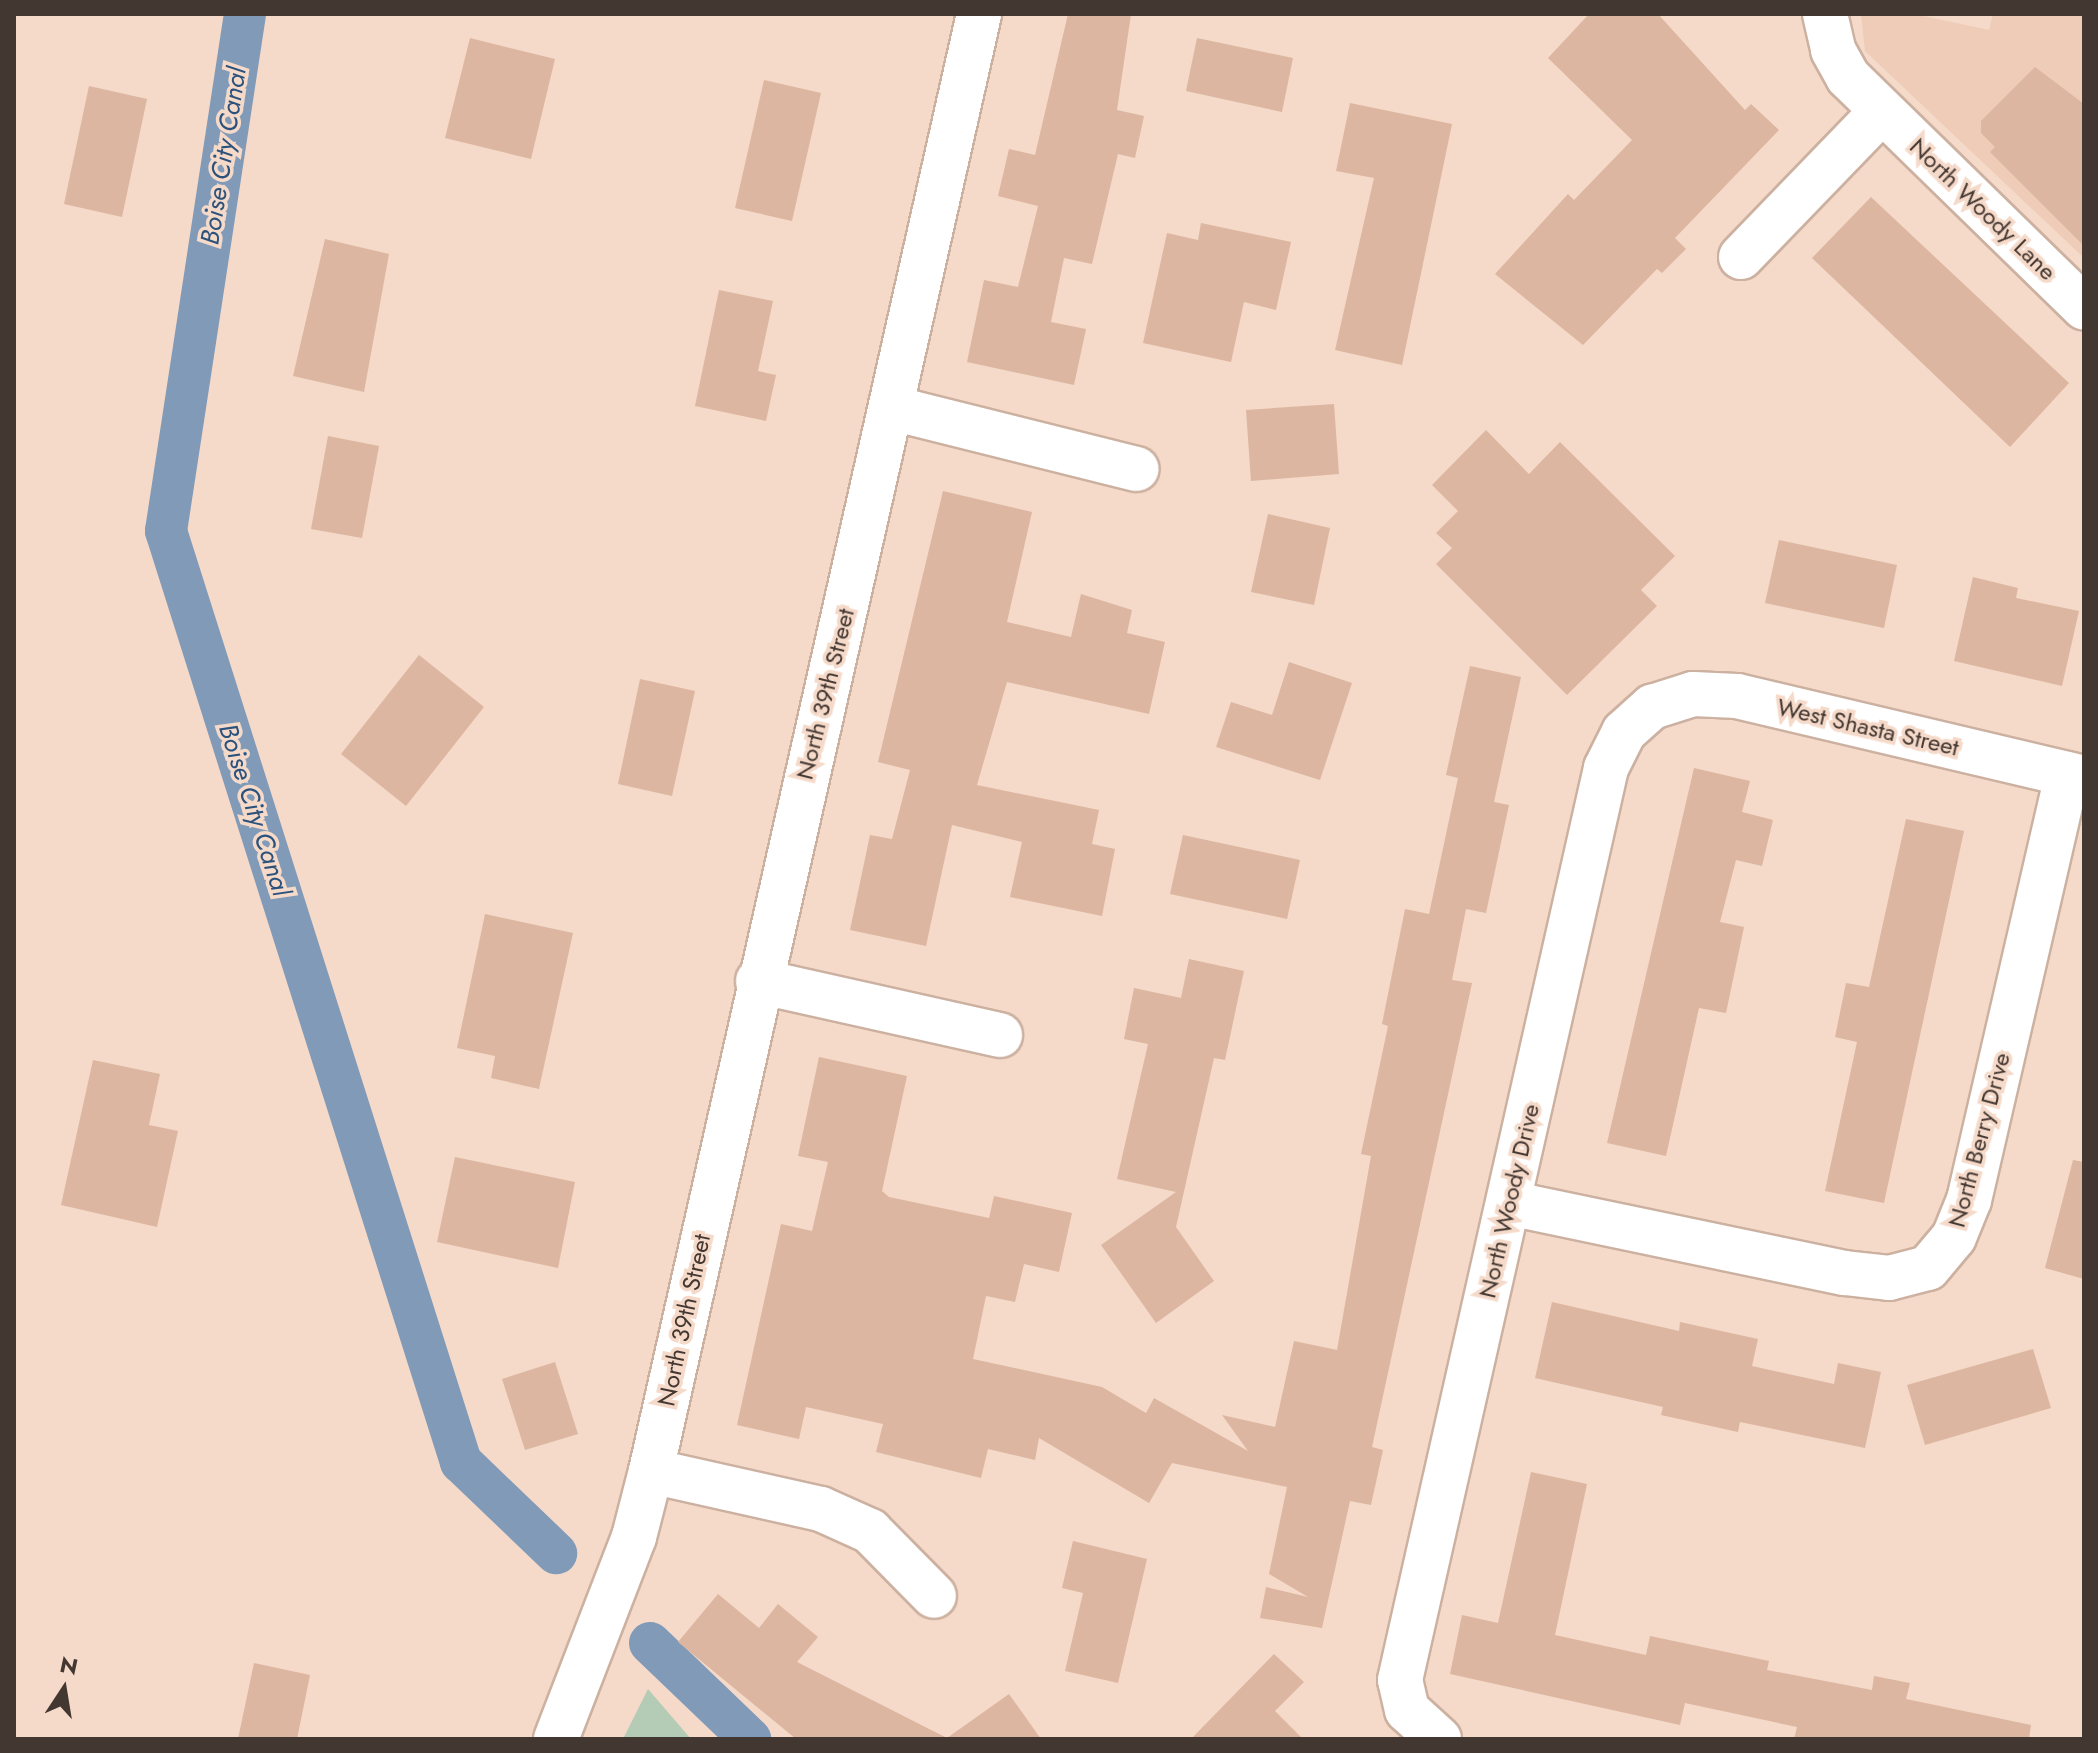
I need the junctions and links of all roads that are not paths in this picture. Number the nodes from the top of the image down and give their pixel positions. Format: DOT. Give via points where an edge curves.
graph roads {
  1 [pos="979,14"];
  2 [pos="1825,14"];
  3 [pos="1882,111"];
  4 [pos="1741,257"];
  5 [pos="2084,307"];
  6 [pos="892,408"];
  7 [pos="1136,469"];
  8 [pos="1652,707"];
  9 [pos="2075,776"];
  10 [pos="758,981"];
  11 [pos="1000,1035"];
  12 [pos="1509,1203"];
  13 [pos="651,1471"];
  14 [pos="934,1596"];
  15 [pos="556,1739"];
  16 [pos="1439,1739"];
  1 -- 6 [label="street, North 39th Street"];
  2 -- 3 [label="street, North Woody Lane" via="1833,50 1848,77"];
  3 -- 4 [label="street"];
  3 -- 5 [label="street, North Woody Lane"];
  6 -- 7 [label="street"];
  6 -- 10 [label="street, North 39th Street"];
  8 -- 9 [label="street, West Shasta Street" via="1693,694 1737,696"];
  8 -- 12 [label="street, North Woody Drive" via="1624,732 1606,768"];
  9 -- 12 [label="street, North Berry Drive" via="1969,1200 1954,1237 1928,1268 1889,1278 1845,1273"];
  10 -- 11 [label="street"];
  10 -- 13 [label="street, North 39th Street"];
  12 -- 16 [label="street, North Woody Drive" via="1400,1680 1407,1710"];
  13 -- 14 [label="street" via="821,1509 870,1531"];
  13 -- 15 [label="street, North 39th Street" via="634,1537"];
}
